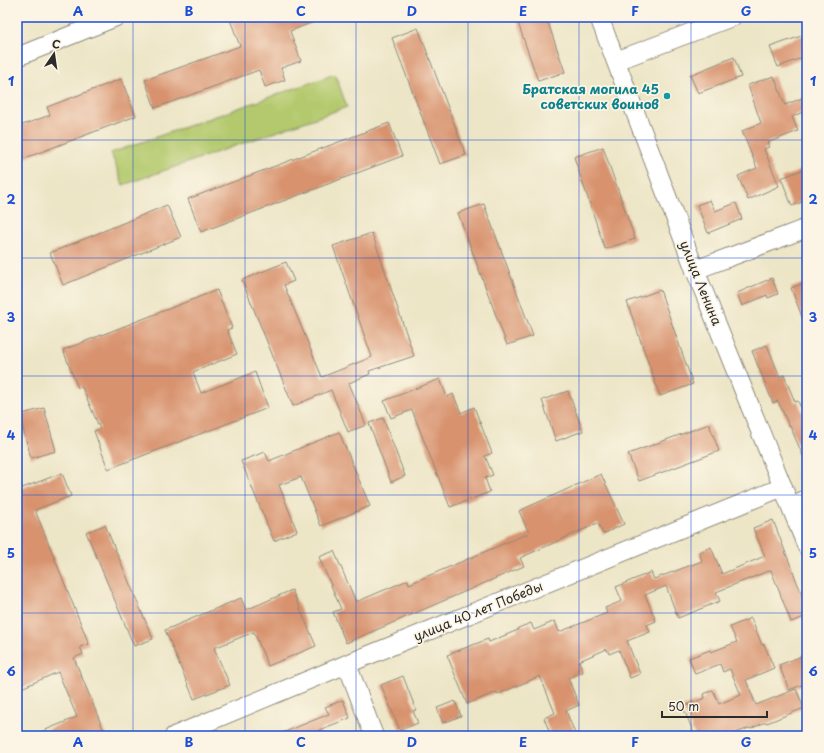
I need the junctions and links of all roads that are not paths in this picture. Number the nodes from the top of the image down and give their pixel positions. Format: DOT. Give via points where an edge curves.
graph roads {
  1 [pos="116,17"];
  2 [pos="599,17"];
  3 [pos="732,17"];
  4 [pos="17,56"];
  5 [pos="616,61"];
  6 [pos="807,228"];
  7 [pos="695,270"];
  8 [pos="784,487"];
  9 [pos="799,502"];
  10 [pos="807,546"];
  11 [pos="347,664"];
  12 [pos="193,732"];
  13 [pos="174,736"];
  14 [pos="374,736"];
  1 -- 4 [label="street"];
  2 -- 5 [label="street, улица Ленина"];
  3 -- 5 [label="street"];
  5 -- 7 [label="street, улица Ленина"];
  6 -- 7 [label="street"];
  7 -- 8 [label="street, улица Ленина"];
  8 -- 9 [label="street, улица Ленина"];
  8 -- 11 [label="street, улица 40 лет Победы"];
  9 -- 10 [label="street, улица Ленина"];
  11 -- 12 [label="street, улица 40 лет Победы"];
  11 -- 14 [label="street"];
  12 -- 13 [label="street, улица 40 лет Победы"];
}
